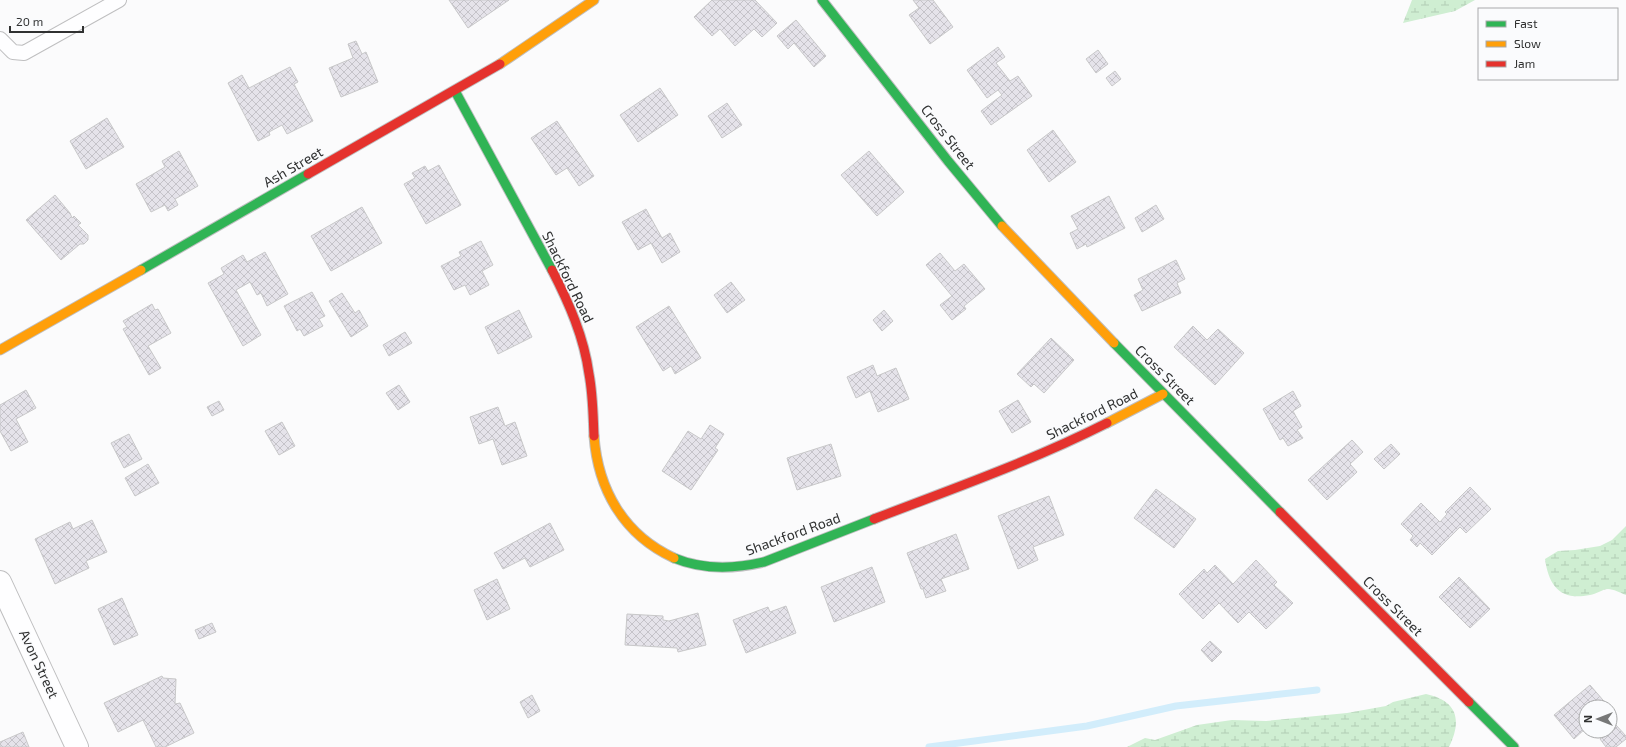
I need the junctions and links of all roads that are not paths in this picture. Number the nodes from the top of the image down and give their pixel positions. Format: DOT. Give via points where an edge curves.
graph roads {
  1 [pos="119,0"];
  2 [pos="594,0"];
  3 [pos="822,0"];
  4 [pos="0,39"];
  5 [pos="455,91"];
  6 [pos="0,350"];
  7 [pos="1163,394"];
  8 [pos="1,589"];
  9 [pos="78,747"];
  10 [pos="1514,747"];
  1 -- 4 [label="lane" via="24,53 12,52"];
  2 -- 5 [label="street, Ash Street" via="535,42"];
  3 -- 7 [label="street, Cross Street" via="1013,240"];
  5 -- 6 [label="street, Ash Street"];
  5 -- 7 [label="street, Shackford Road" via="548,262 582,339 588,362 595,449 599,468 615,509 645,543 673,558 687,563 723,568 744,567 764,562 1014,465 1076,438"];
  7 -- 10 [label="street, Cross Street"];
  8 -- 9 [label="street, Avon Street"];
}
